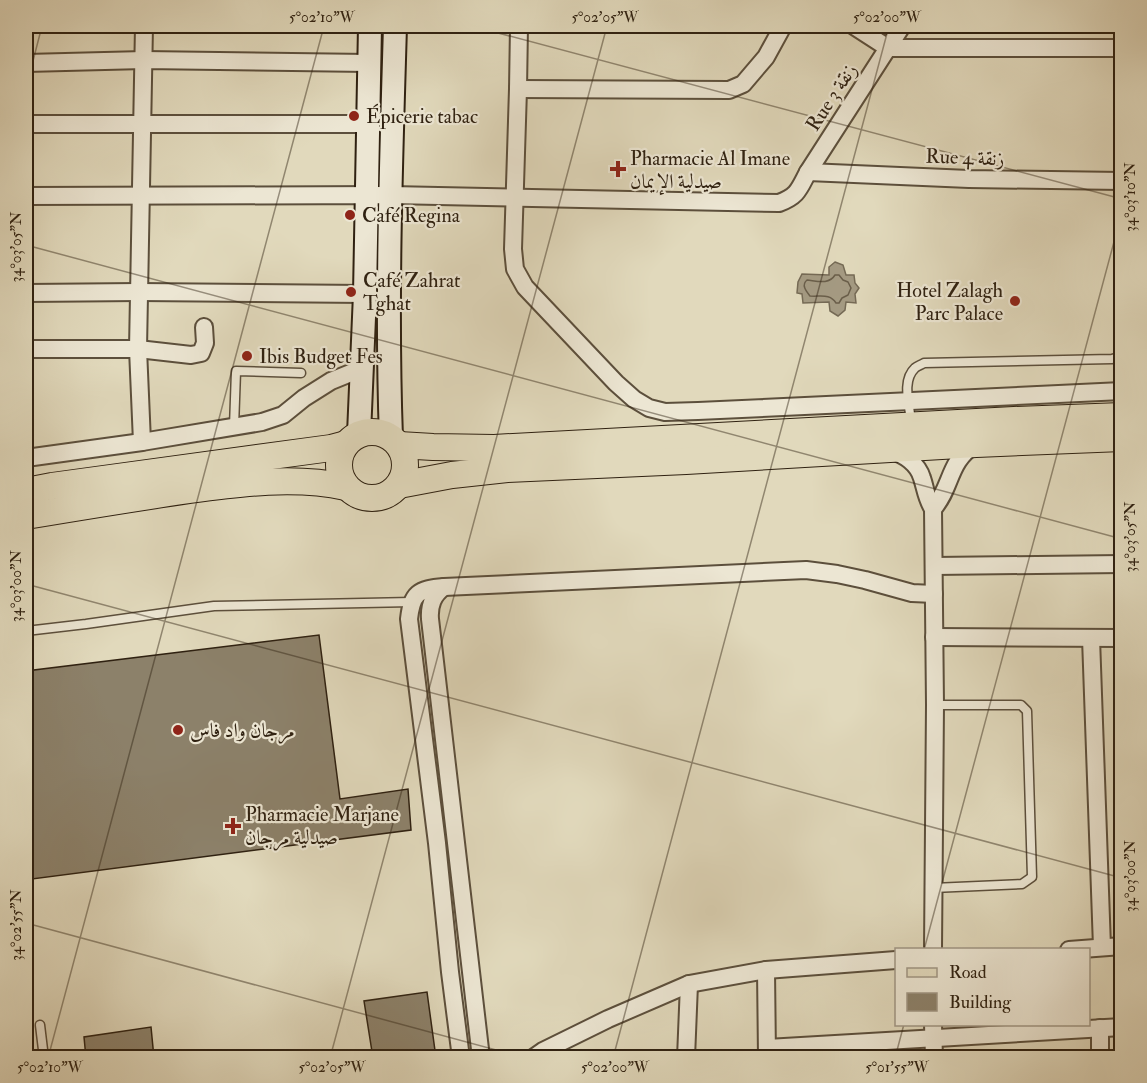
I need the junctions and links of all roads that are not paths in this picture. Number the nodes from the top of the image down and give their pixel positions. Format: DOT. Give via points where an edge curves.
graph roads {
  1 [pos="144,26"];
  2 [pos="370,26"];
  3 [pos="395,26"];
  4 [pos="519,26"];
  5 [pos="783,26"];
  6 [pos="854,26"];
  7 [pos="902,26"];
  8 [pos="888,48"];
  9 [pos="1122,48"];
  10 [pos="144,60"];
  11 [pos="26,63"];
  12 [pos="369,63"];
  13 [pos="518,89"];
  14 [pos="26,124"];
  15 [pos="142,124"];
  16 [pos="369,124"];
  17 [pos="808,172"];
  18 [pos="1122,182"];
  19 [pos="367,195"];
  20 [pos="391,195"];
  21 [pos="26,196"];
  22 [pos="141,196"];
  23 [pos="514,197"];
  24 [pos="139,291"];
  25 [pos="26,293"];
  26 [pos="365,294"];
  27 [pos="204,327"];
  28 [pos="26,349"];
  29 [pos="138,349"];
  30 [pos="1122,356"];
  31 [pos="363,369"];
  32 [pos="301,373"];
  33 [pos="1122,391"];
  34 [pos="910,414"];
  35 [pos="1122,416"];
  36 [pos="234,427"];
  37 [pos="1122,438"];
  38 [pos="352,439"];
  39 [pos="142,442"];
  40 [pos="395,442"];
  41 [pos="976,444"];
  42 [pos="878,449"];
  43 [pos="26,458"];
  44 [pos="399,485"];
  45 [pos="346,487"];
  46 [pos="26,491"];
  47 [pos="933,509"];
  48 [pos="26,516"];
  49 [pos="1122,564"];
  50 [pos="934,566"];
  51 [pos="444,587"];
  52 [pos="934,594"];
  53 [pos="412,602"];
  54 [pos="26,631"];
  55 [pos="934,637"];
  56 [pos="1091,638"];
  57 [pos="1122,638"];
  58 [pos="935,705"];
  59 [pos="933,888"];
  60 [pos="1122,946"];
  61 [pos="1102,947"];
  62 [pos="933,948"];
  63 [pos="1090,948"];
  64 [pos="895,960"];
  65 [pos="766,970"];
  66 [pos="689,984"];
  67 [pos="40,1025"];
  68 [pos="1122,1027"];
  69 [pos="1100,1029"];
  70 [pos="933,1031"];
  71 [pos="767,1053"];
  72 [pos="44,1058"];
  73 [pos="461,1058"];
  74 [pos="481,1058"];
  75 [pos="533,1058"];
  76 [pos="687,1058"];
  77 [pos="934,1058"];
  78 [pos="1100,1058"];
  1 -- 10 [label="street"];
  2 -- 12 [label="street"];
  3 -- 20 [label="street"];
  4 -- 13 [label="street"];
  5 -- 13 [label="street" via="751,75 729,90"];
  6 -- 8 [label="street"];
  7 -- 8 [label="street, Rue 3 زنقة"];
  8 -- 9 [label="street"];
  8 -- 17 [label="street, Rue 3 زنقة"];
  10 -- 11 [label="street"];
  10 -- 12 [label="street"];
  10 -- 15 [label="street"];
  12 -- 16 [label="street"];
  13 -- 23 [label="street"];
  14 -- 15 [label="street"];
  15 -- 16 [label="street"];
  15 -- 22 [label="street"];
  16 -- 19 [label="street"];
  17 -- 18 [label="street, Rue 4 زنقة"];
  17 -- 23 [label="street, Rue 3 زنقة" via="792,198 779,203"];
  19 -- 20 [label="street, Rue 3 زنقة"];
  19 -- 22 [label="street, Rue 3 زنقة"];
  19 -- 26 [label="street"];
  20 -- 23 [label="street, Rue 3 زنقة"];
  20 -- 40 [label="street" via="389,384"];
  21 -- 22 [label="street, Rue 3 زنقة"];
  22 -- 24 [label="street"];
  23 -- 34 [label="street" via="515,269 525,287 616,383 649,408 665,412"];
  24 -- 25 [label="street"];
  24 -- 26 [label="street"];
  24 -- 29 [label="street"];
  26 -- 31 [label="street"];
  27 -- 29 [label="street" via="201,353"];
  28 -- 29 [label="street"];
  29 -- 39 [label="street"];
  30 -- 34 [label="lane" via="924,363 915,368 907,385"];
  31 -- 36 [label="street" via="331,381 275,419"];
  31 -- 38 [label="street"];
  32 -- 36 [label="lane" via="236,371"];
  33 -- 34 [label="street"];
  34 -- 35 [label="main road"];
  34 -- 40 [label="main road" via="494,448"];
  36 -- 39 [label="street"];
  37 -- 41 [label="main road"];
  38 -- 40 [label="main road" via="376,432"];
  38 -- 45 [label="main road" via="339,461"];
  38 -- 46 [label="main road" via="326,449"];
  39 -- 43 [label="street"];
  40 -- 44 [label="main road" via="403,453 405,469"];
  41 -- 42 [label="main road"];
  41 -- 47 [label="street" via="956,463 944,496"];
  42 -- 44 [label="main road" via="507,469"];
  42 -- 47 [label="street" via="903,455 915,465"];
  44 -- 45 [label="main road" via="377,498 360,496"];
  45 -- 48 [label="main road" via="289,481 227,485"];
  47 -- 50 [label="street"];
  49 -- 50 [label="street"];
  50 -- 52 [label="street"];
  51 -- 52 [label="street" via="806,570 865,579 912,593"];
  51 -- 53 [label="street" via="427,588"];
  51 -- 74 [label="street" via="430,604 430,619"];
  52 -- 55 [label="street"];
  53 -- 54 [label="lane" via="214,606"];
  53 -- 73 [label="street" via="409,619"];
  55 -- 56 [label="street"];
  55 -- 58 [label="street"];
  56 -- 57 [label="street"];
  56 -- 61 [label="street"];
  58 -- 59 [label="street"];
  58 -- 59 [label="lane" via="1021,705 1027,711 1032,877 1022,884"];
  59 -- 62 [label="street"];
  60 -- 61 [label="street"];
  61 -- 63 [label="street"];
  64 -- 65 [label="street"];
  65 -- 66 [label="street"];
  65 -- 71 [label="street"];
  66 -- 75 [label="street" via="608,1019"];
  66 -- 76 [label="street"];
  67 -- 72 [label="lane"];
  68 -- 69 [label="street"];
  69 -- 70 [label="street"];
  69 -- 78 [label="street"];
  70 -- 71 [label="street"];
  70 -- 77 [label="street"];
}
